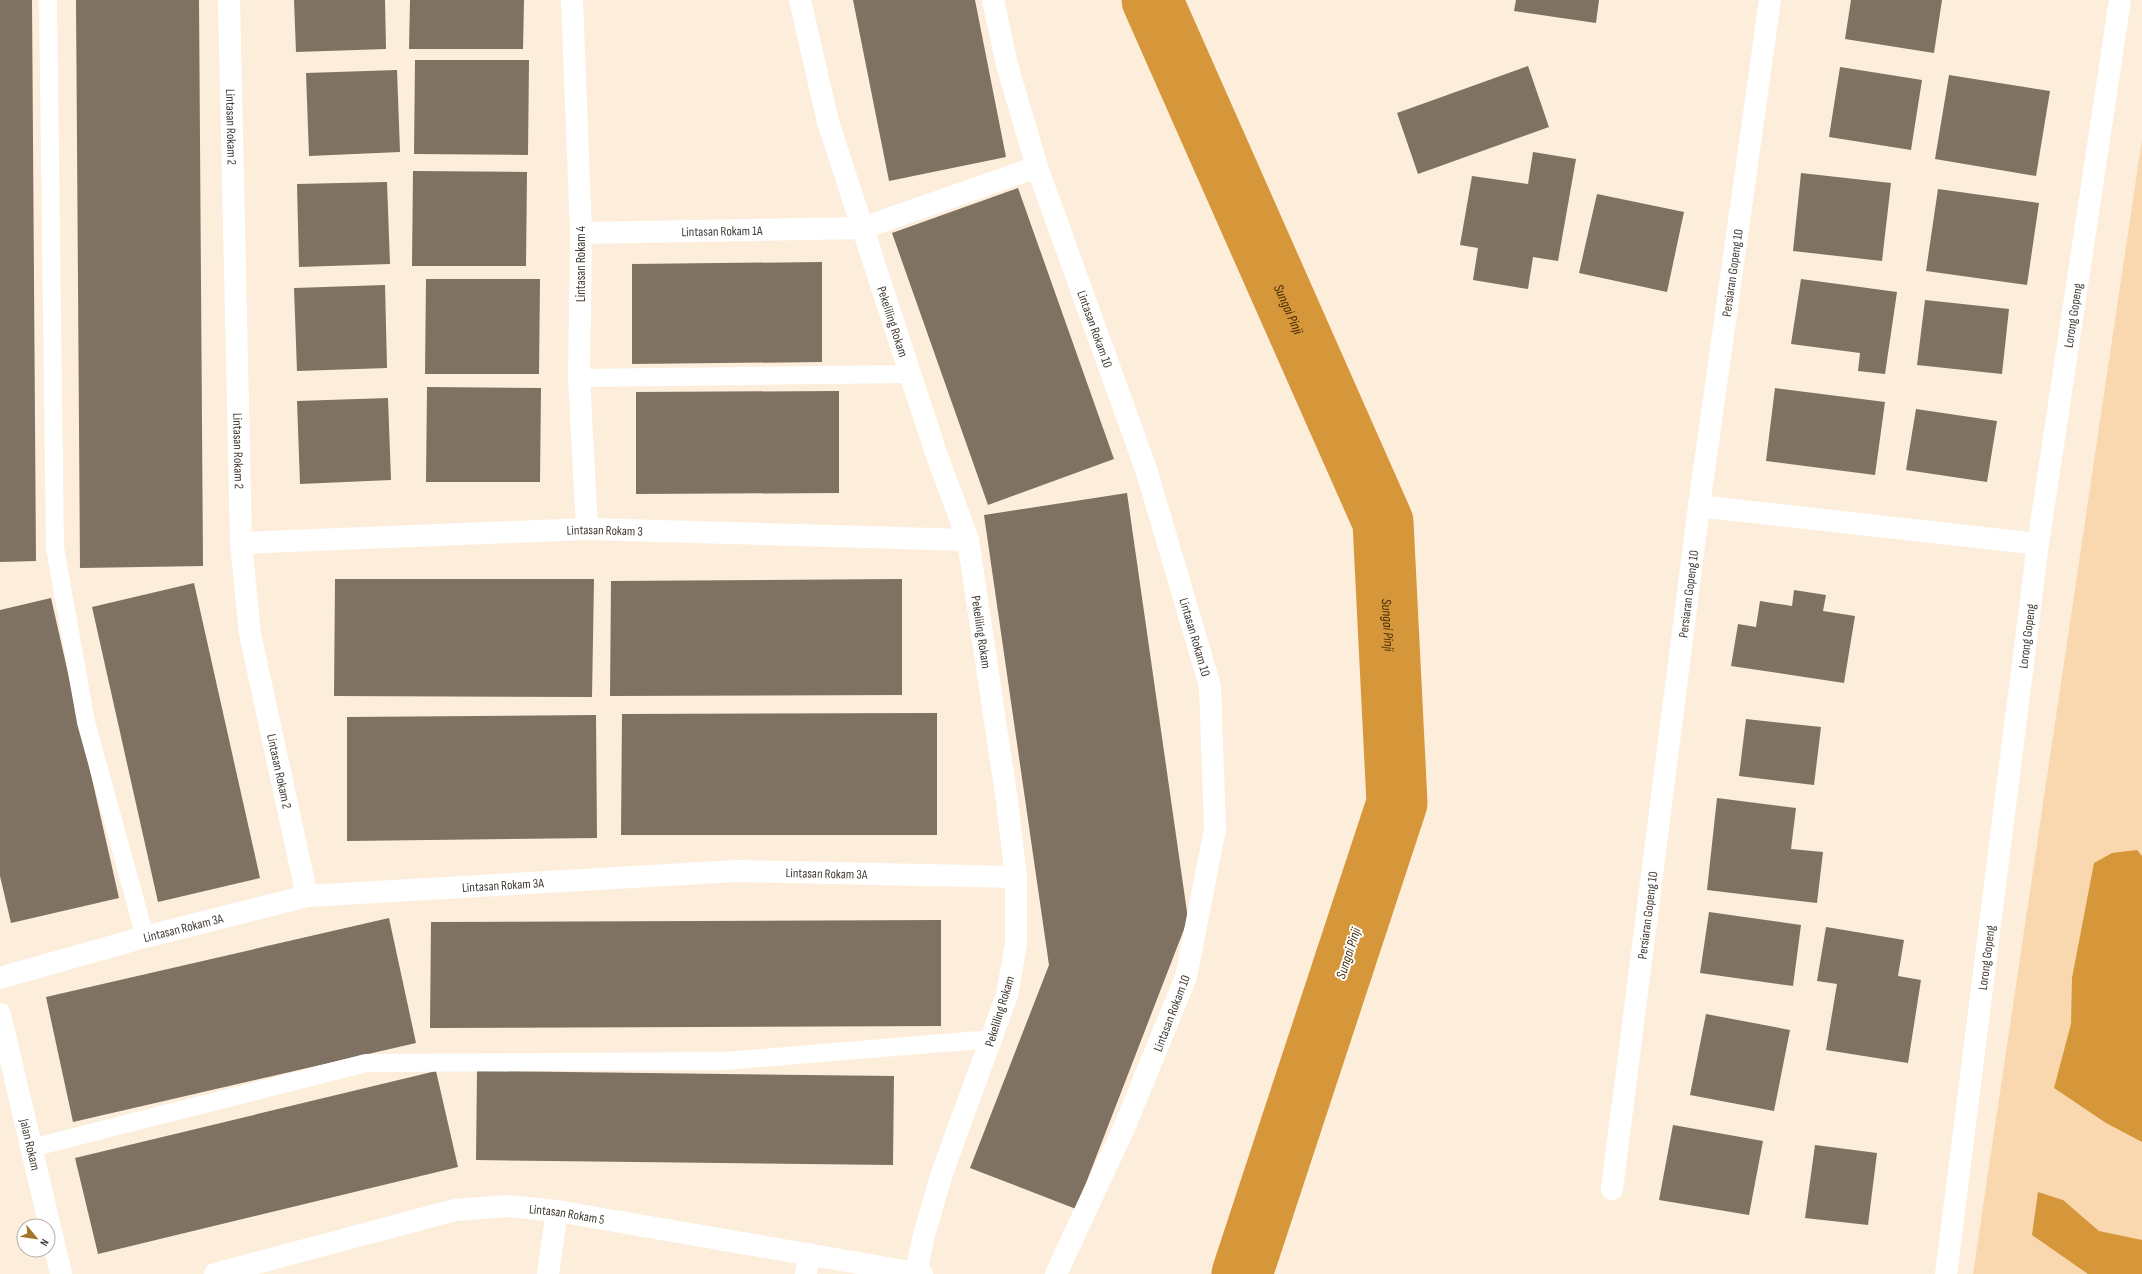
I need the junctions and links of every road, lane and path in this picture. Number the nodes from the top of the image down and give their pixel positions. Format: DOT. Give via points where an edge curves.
graph roads {
  1 [pos="48,0"];
  2 [pos="229,0"];
  3 [pos="572,0"];
  4 [pos="800,0"];
  5 [pos="993,0"];
  6 [pos="1770,0"];
  7 [pos="2120,0"];
  8 [pos="1037,167"];
  9 [pos="863,228"];
  10 [pos="580,233"];
  11 [pos="910,374"];
  12 [pos="579,378"];
  13 [pos="1699,506"];
  14 [pos="587,529"];
  15 [pos="968,540"];
  16 [pos="241,543"];
  17 [pos="2038,544"];
  18 [pos="1016,877"];
  19 [pos="307,896"];
  20 [pos="145,937"];
  21 [pos="0,978"];
  22 [pos="0,1014"];
  23 [pos="992,1039"];
  24 [pos="31,1148"];
  25 [pos="1612,1188"];
  26 [pos="557,1211"];
  27 [pos="808,1264"];
  28 [pos="919,1273"];
  29 [pos="61,1274"];
  30 [pos="215,1274"];
  31 [pos="548,1274"];
  32 [pos="1056,1274"];
  33 [pos="1946,1274"];
  1 -- 20 [label="lane" via="55,548 86,722"];
  2 -- 16 [label="street, Lintasan Rokam 2"];
  3 -- 10 [label="street, Lintasan Rokam 4"];
  4 -- 9 [label="street, Pekeliling Rokam" via="828,122"];
  5 -- 8 [label="street, Lintasan Rokam 10" via="1007,65"];
  6 -- 13 [label="street, Persiaran Gopeng 10"];
  7 -- 17 [label="street, Lorong Gopeng"];
  8 -- 9 [label="street, Lintasan Rokam 1A"];
  8 -- 32 [label="street, Lintasan Rokam 10" via="1146,469 1210,686 1215,829 1186,978 1124,1128"];
  9 -- 10 [label="street, Lintasan Rokam 1A"];
  9 -- 11 [label="street, Pekeliling Rokam"];
  10 -- 12 [label="street, Lintasan Rokam 4"];
  11 -- 12 [label="lane"];
  11 -- 15 [label="street, Pekeliling Rokam"];
  12 -- 14 [label="street, Lintasan Rokam 4"];
  13 -- 17 [label="street"];
  13 -- 25 [label="street, Persiaran Gopeng 10"];
  14 -- 15 [label="street, Lintasan Rokam 3"];
  14 -- 16 [label="street, Lintasan Rokam 3"];
  15 -- 18 [label="street, Pekeliling Rokam"];
  16 -- 19 [label="street, Lintasan Rokam 2" via="250,634"];
  17 -- 33 [label="street, Lorong Gopeng"];
  18 -- 19 [label="street, Lintasan Rokam 3A" via="736,871"];
  18 -- 23 [label="street, Pekeliling Rokam" via="1016,944 1007,995"];
  19 -- 20 [label="street, Lintasan Rokam 3A"];
  20 -- 21 [label="street, Lintasan Rokam 3A"];
  22 -- 24 [label="street, Jalan Rokam"];
  23 -- 24 [label="lane" via="726,1061 366,1063"];
  23 -- 28 [label="street, Pekeliling Rokam" via="942,1173 924,1235"];
  24 -- 29 [label="street, Jalan Rokam"];
  26 -- 27 [label="street, Lintasan Rokam 5"];
  26 -- 30 [label="street, Lintasan Rokam 5" via="508,1206 455,1210"];
  26 -- 31 [label="street"];
  27 -- 28 [label="street, Lintasan Rokam 5"];
}
